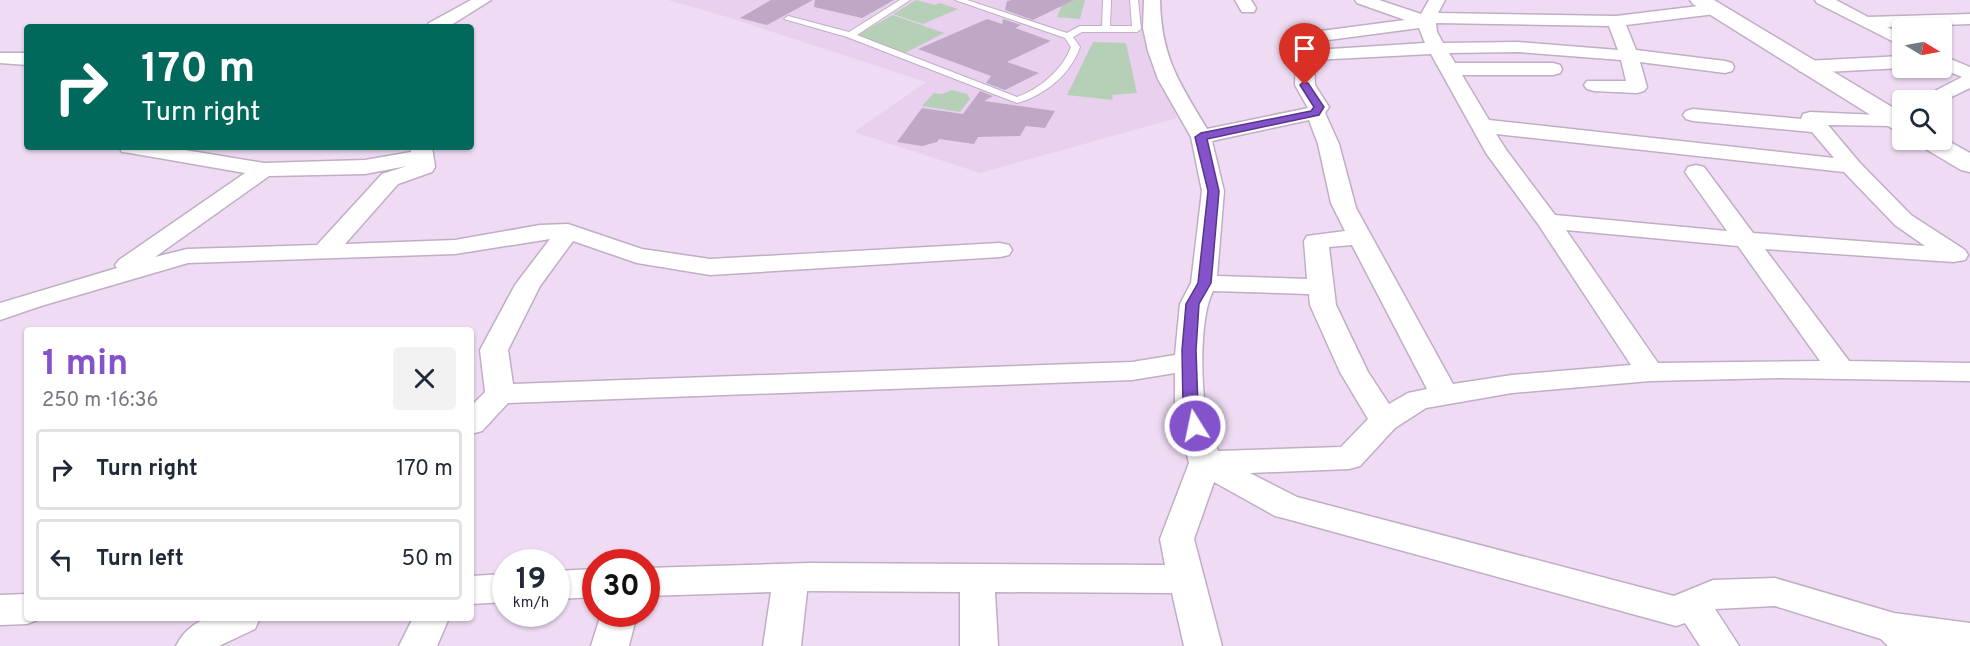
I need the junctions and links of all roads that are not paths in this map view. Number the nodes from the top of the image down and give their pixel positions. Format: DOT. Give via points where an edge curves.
graph roads {
  1 [pos="483,0"];
  2 [pos="906,0"];
  3 [pos="959,0"];
  4 [pos="1107,0"];
  5 [pos="1134,0"];
  6 [pos="1152,0"];
  7 [pos="1363,0"];
  8 [pos="1823,0"];
  9 [pos="1605,3"];
  10 [pos="1709,3"];
  11 [pos="1430,13"];
  12 [pos="1970,19"];
  13 [pos="788,20"];
  14 [pos="1616,21"];
  15 [pos="1866,22"];
  16 [pos="440,24"];
  17 [pos="1107,29"];
  18 [pos="850,35"];
  19 [pos="1068,36"];
  20 [pos="1320,36"];
  21 [pos="1892,36"];
  22 [pos="1437,48"];
  23 [pos="1614,55"];
  24 [pos="0,58"];
  25 [pos="24,59"];
  26 [pos="1952,60"];
  27 [pos="1970,60"];
  28 [pos="1892,62"];
  29 [pos="1952,65"];
  30 [pos="1815,66"];
  31 [pos="1725,67"];
  32 [pos="1449,69"];
  33 [pos="1553,69"];
  34 [pos="1970,74"];
  35 [pos="1970,81"];
  36 [pos="1594,85"];
  37 [pos="1947,90"];
  38 [pos="1952,96"];
  39 [pos="1970,102"];
  40 [pos="1892,111"];
  41 [pos="1892,112"];
  42 [pos="1315,113"];
  43 [pos="1693,116"];
  44 [pos="1482,126"];
  45 [pos="1819,127"];
  46 [pos="1201,137"];
  47 [pos="1952,142"];
  48 [pos="147,150"];
  49 [pos="1946,150"];
  50 [pos="421,151"];
  51 [pos="1970,153"];
  52 [pos="1970,164"];
  53 [pos="1851,166"];
  54 [pos="264,170"];
  55 [pos="1696,172"];
  56 [pos="1548,221"];
  57 [pos="568,231"];
  58 [pos="1360,237"];
  59 [pos="1748,240"];
  60 [pos="1000,250"];
  61 [pos="324,252"];
  62 [pos="1963,260"];
  63 [pos="110,278"];
  64 [pos="1204,283"];
  65 [pos="1322,287"];
  66 [pos="0,312"];
  67 [pos="1189,362"];
  68 [pos="1841,370"];
  69 [pos="1650,372"];
  70 [pos="1970,372"];
  71 [pos="500,394"];
  72 [pos="1445,396"];
  73 [pos="474,421"];
  74 [pos="1384,421"];
  75 [pos="1205,463"];
  76 [pos="791,578"];
  77 [pos="977,578"];
  78 [pos="1186,579"];
  79 [pos="660,582"];
  80 [pos="492,589"];
  81 [pos="474,590"];
  82 [pos="1692,604"];
  83 [pos="24,609"];
  84 [pos="0,610"];
  85 [pos="236,621"];
  86 [pos="430,621"];
  87 [pos="615,627"];
  88 [pos="1903,637"];
  89 [pos="1970,639"];
  90 [pos="195,646"];
  91 [pos="418,646"];
  92 [pos="610,646"];
  93 [pos="782,646"];
  94 [pos="979,646"];
  95 [pos="1203,646"];
  96 [pos="1720,646"];
  1 -- 16 [label="street"];
  2 -- 18 [label="lane"];
  3 -- 19 [label="lane"];
  4 -- 17 [label="lane"];
  5 -- 17 [label="lane" via="1137,29"];
  6 -- 46 [label="street" via="1157,51"];
  7 -- 11 [label="street"];
  8 -- 15 [label="street"];
  9 -- 14 [label="street"];
  10 -- 14 [label="street"];
  10 -- 30 [label="street"];
  11 -- 14 [label="street"];
  11 -- 20 [label="street"];
  11 -- 22 [label="street" via="1428,32"];
  12 -- 15 [label="street"];
  13 -- 18 [label="lane"];
  14 -- 23 [label="street"];
  15 -- 21 [label="street"];
  17 -- 19 [label="lane" via="1080,29"];
  18 -- 19 [label="lane" via="1017,100 1045,86 1075,55 1076,47"];
  22 -- 23 [label="street" via="1518,47"];
  22 -- 32 [label="street"];
  22 -- 42 [label="street" via="1305,55 1305,85 1319,107"];
  23 -- 31 [label="street"];
  23 -- 36 [label="street" via="1637,87"];
  24 -- 25 [label="street"];
  26 -- 27 [label="street"];
  28 -- 30 [label="street"];
  29 -- 34 [label="street"];
  30 -- 40 [label="street"];
  32 -- 33 [label="street"];
  32 -- 44 [label="street"];
  35 -- 37 [label="street"];
  38 -- 39 [label="street"];
  41 -- 45 [label="street" via="1810,118"];
  42 -- 46 [label="street"];
  42 -- 58 [label="street" via="1336,164 1342,201"];
  43 -- 45 [label="street"];
  44 -- 53 [label="street"];
  44 -- 56 [label="street" via="1497,153"];
  45 -- 53 [label="street"];
  46 -- 64 [label="street" via="1213,191"];
  47 -- 51 [label="street"];
  48 -- 54 [label="street"];
  49 -- 52 [label="street"];
  50 -- 54 [label="street" via="365,167"];
  50 -- 61 [label="street" via="424,167 390,179"];
  53 -- 62 [label="street" via="1904,220"];
  54 -- 63 [label="street"];
  55 -- 59 [label="street"];
  56 -- 59 [label="street"];
  56 -- 69 [label="street"];
  57 -- 60 [label="street" via="637,256 710,267"];
  57 -- 61 [label="street" via="455,247"];
  57 -- 71 [label="street" via="528,285 494,350"];
  58 -- 65 [label="street" via="1316,241"];
  58 -- 72 [label="street"];
  59 -- 62 [label="street"];
  59 -- 68 [label="street"];
  61 -- 63 [label="street" via="187,256"];
  63 -- 66 [label="street"];
  64 -- 65 [label="street"];
  64 -- 67 [label="street" via="1193,304"];
  65 -- 74 [label="street" via="1323,304 1354,372"];
  67 -- 71 [label="street" via="1132,371"];
  67 -- 75 [label="street" via="1190,407"];
  68 -- 69 [label="street"];
  68 -- 70 [label="street"];
  69 -- 72 [label="street" via="1512,384"];
  71 -- 73 [label="street"];
  72 -- 74 [label="street" via="1418,400"];
  74 -- 75 [label="street" via="1349,458"];
  75 -- 78 [label="street" via="1177,538"];
  75 -- 82 [label="street" via="1287,507 1676,611"];
  76 -- 77 [label="street"];
  76 -- 79 [label="street"];
  76 -- 93 [label="street"];
  77 -- 78 [label="street"];
  77 -- 94 [label="street"];
  78 -- 95 [label="street"];
  80 -- 81 [label="street"];
  82 -- 88 [label="street" via="1713,594 1775,592"];
  82 -- 96 [label="street"];
  83 -- 84 [label="street"];
  85 -- 90 [label="street" via="206,635"];
  86 -- 91 [label="street"];
  87 -- 92 [label="street"];
  88 -- 89 [label="street"];
}
